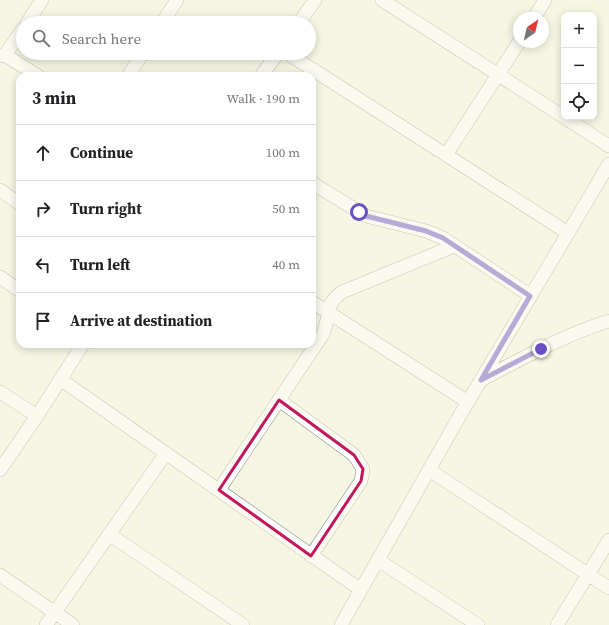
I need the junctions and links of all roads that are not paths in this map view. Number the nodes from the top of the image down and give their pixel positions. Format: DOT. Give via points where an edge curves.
graph roads {
  1 [pos="42,0"];
  2 [pos="177,0"];
  3 [pos="315,0"];
  4 [pos="382,0"];
  5 [pos="546,0"];
  6 [pos="538,12"];
  7 [pos="32,16"];
  8 [pos="167,16"];
  9 [pos="304,16"];
  10 [pos="16,38"];
  11 [pos="515,48"];
  12 [pos="2,55"];
  13 [pos="138,60"];
  14 [pos="273,60"];
  15 [pos="298,60"];
  16 [pos="31,72"];
  17 [pos="130,72"];
  18 [pos="265,72"];
  19 [pos="498,75"];
  20 [pos="609,146"];
  21 [pos="446,155"];
  22 [pos="609,164"];
  23 [pos="316,185"];
  24 [pos="0,190"];
  25 [pos="16,201"];
  26 [pos="568,233"];
  27 [pos="454,246"];
  28 [pos="0,277"];
  29 [pos="16,288"];
  30 [pos="530,296"];
  31 [pos="316,304"];
  32 [pos="328,312"];
  33 [pos="609,321"];
  34 [pos="316,344"];
  35 [pos="80,348"];
  36 [pos="314,348"];
  37 [pos="60,379"];
  38 [pos="481,380"];
  39 [pos="0,392"];
  40 [pos="279,400"];
  41 [pos="468,402"];
  42 [pos="37,416"];
  43 [pos="166,453"];
  44 [pos="0,470"];
  45 [pos="428,470"];
  46 [pos="219,490"];
  47 [pos="109,534"];
  48 [pos="609,540"];
  49 [pos="311,556"];
  50 [pos="378,560"];
  51 [pos="588,574"];
  52 [pos="0,575"];
  53 [pos="609,588"];
  54 [pos="361,590"];
  55 [pos="54,612"];
  56 [pos="46,625"];
  57 [pos="73,625"];
  58 [pos="243,625"];
  59 [pos="341,625"];
  60 [pos="478,625"];
  61 [pos="557,625"];
  1 -- 7 [label="street"];
  2 -- 8 [label="street"];
  3 -- 9 [label="street"];
  4 -- 19 [label="street"];
  5 -- 6 [label="street"];
  10 -- 12 [label="street"];
  11 -- 19 [label="street"];
  12 -- 16 [label="street"];
  13 -- 17 [label="street"];
  14 -- 18 [label="street"];
  15 -- 21 [label="street"];
  19 -- 20 [label="street"];
  19 -- 21 [label="street"];
  21 -- 26 [label="street"];
  22 -- 26 [label="street"];
  23 -- 27 [label="street" via="366,216 426,231"];
  24 -- 25 [label="street"];
  26 -- 30 [label="street"];
  27 -- 30 [label="street"];
  27 -- 32 [label="street" via="342,292 334,298"];
  28 -- 29 [label="street"];
  30 -- 38 [label="street"];
  31 -- 32 [label="street"];
  32 -- 34 [label="street" via="323,334"];
  32 -- 41 [label="street"];
  33 -- 38 [label="street" via="541,349"];
  35 -- 37 [label="street"];
  36 -- 40 [label="street"];
  37 -- 42 [label="street"];
  37 -- 43 [label="street"];
  38 -- 41 [label="street"];
  39 -- 42 [label="street"];
  40 -- 46 [label="street"];
  40 -- 49 [label="street" via="354,456 362,469 361,481"];
  41 -- 45 [label="street"];
  42 -- 44 [label="street"];
  43 -- 46 [label="street"];
  43 -- 47 [label="street"];
  45 -- 50 [label="street"];
  45 -- 51 [label="street"];
  46 -- 49 [label="street"];
  47 -- 55 [label="street"];
  47 -- 58 [label="street"];
  48 -- 51 [label="street"];
  49 -- 54 [label="street"];
  50 -- 54 [label="street"];
  50 -- 60 [label="street"];
  51 -- 53 [label="street"];
  51 -- 61 [label="street"];
  52 -- 55 [label="street"];
  54 -- 59 [label="street"];
  55 -- 56 [label="street"];
  55 -- 57 [label="street"];
}
